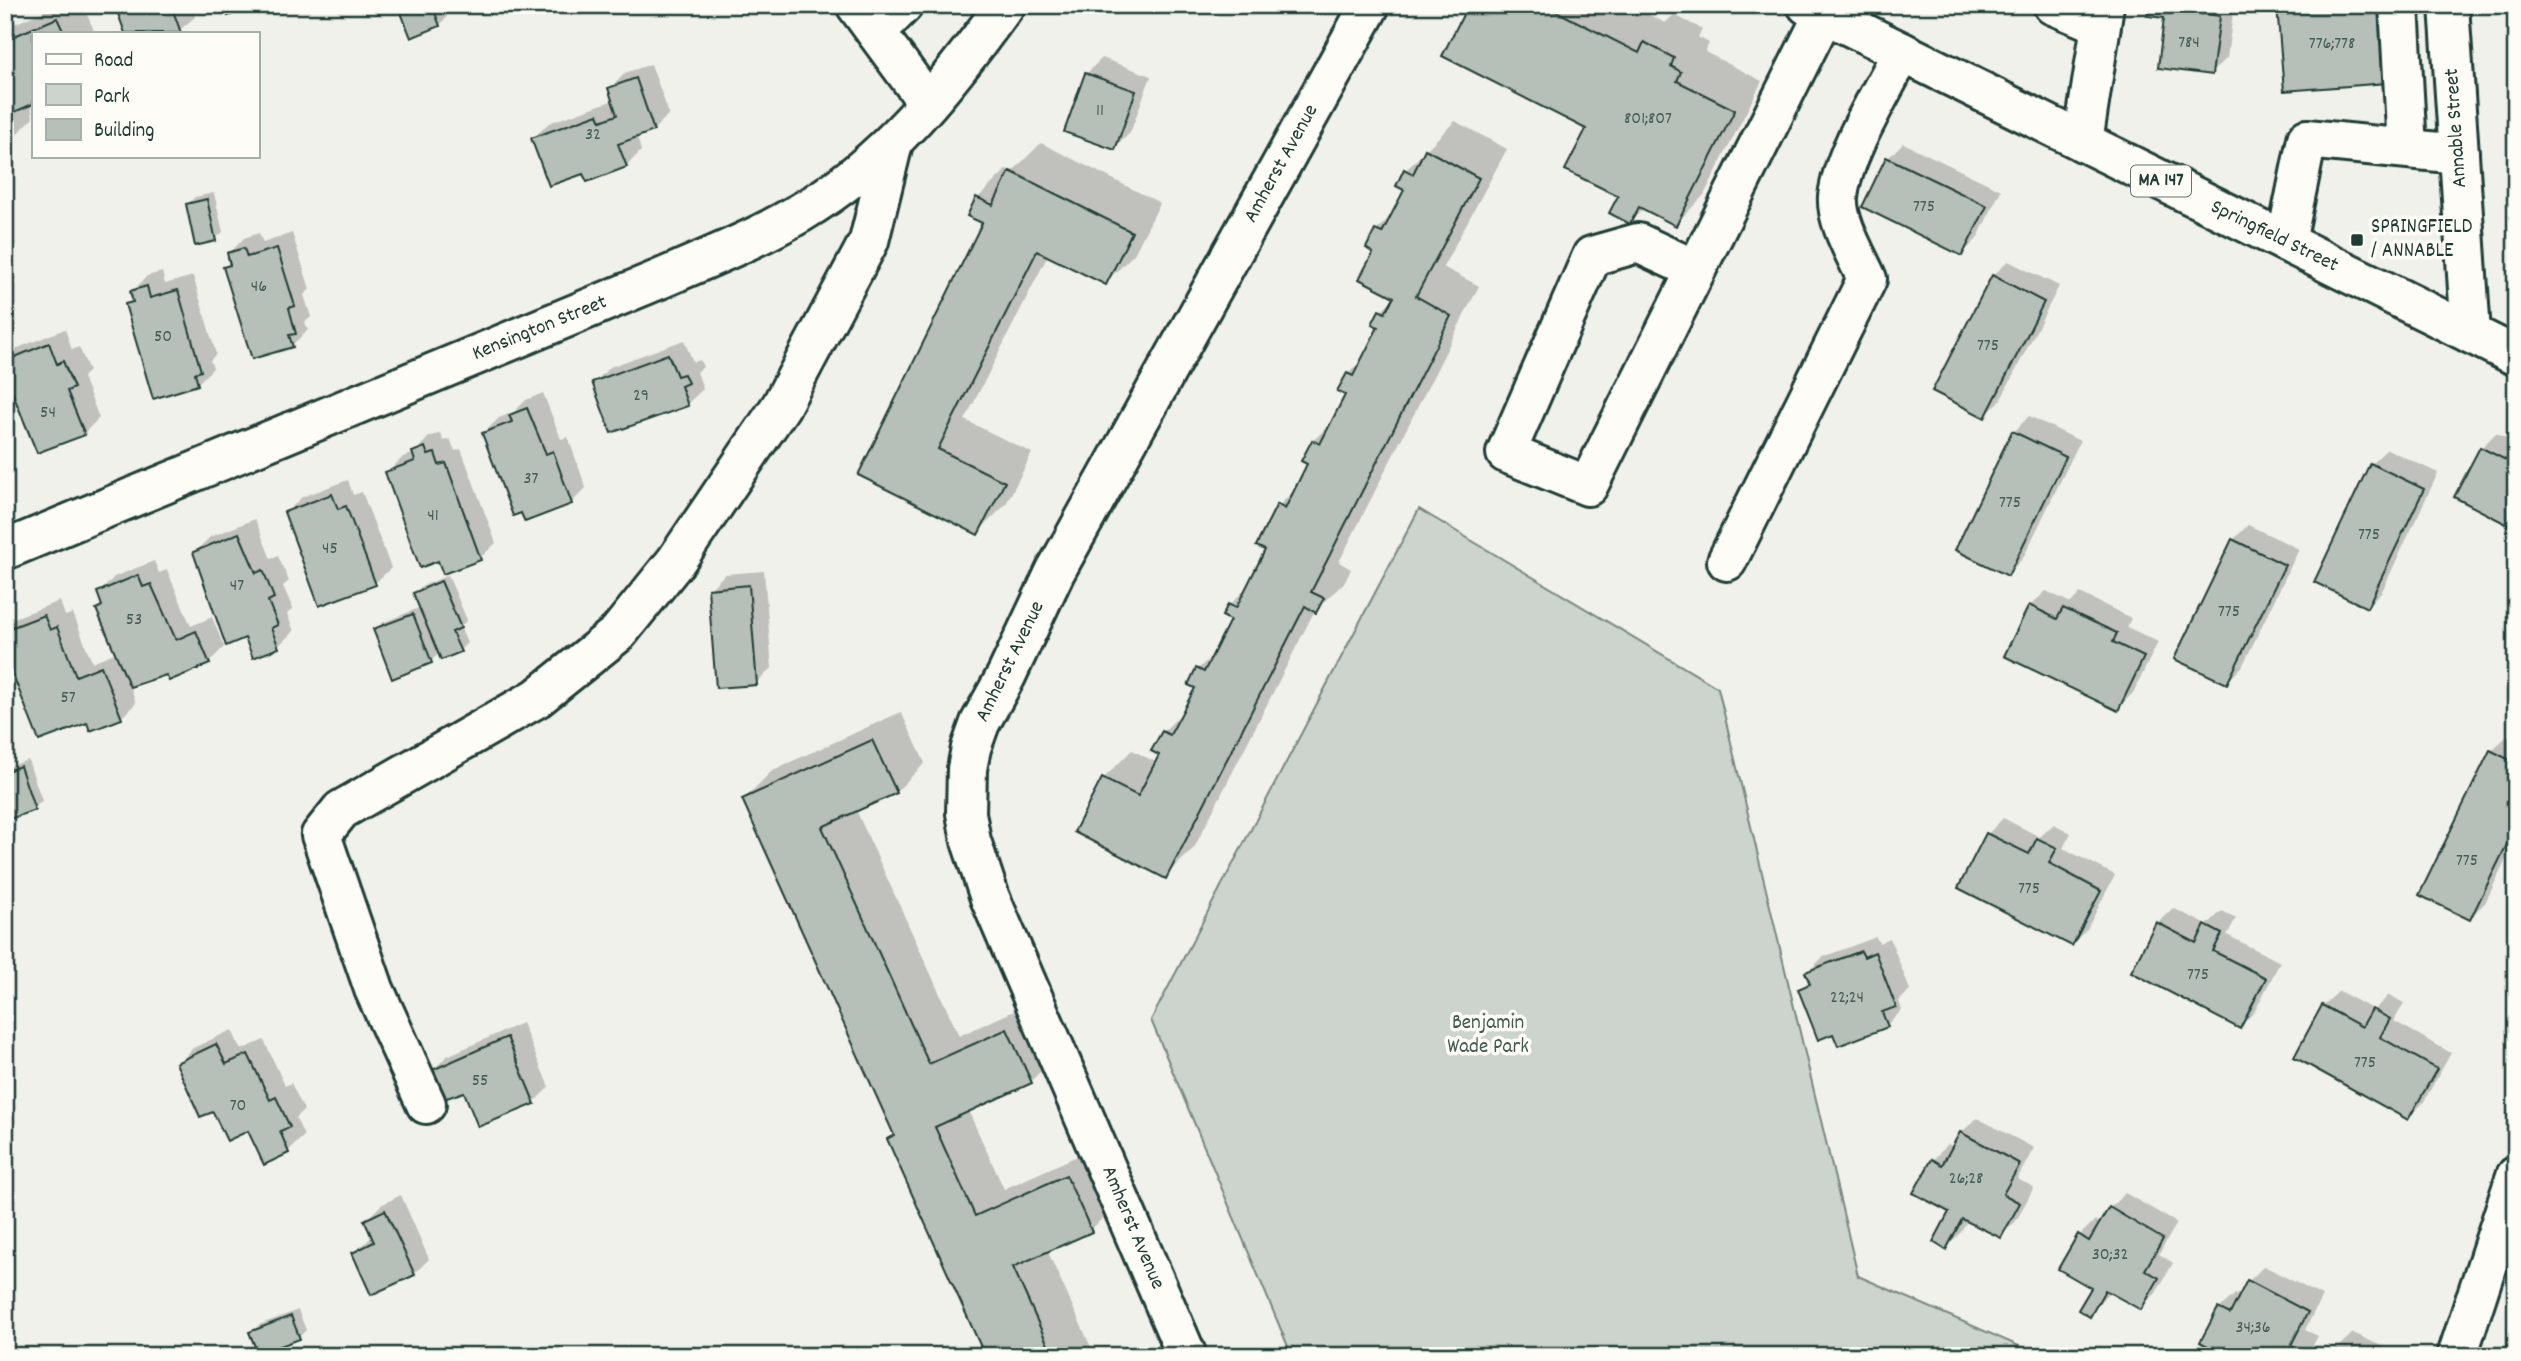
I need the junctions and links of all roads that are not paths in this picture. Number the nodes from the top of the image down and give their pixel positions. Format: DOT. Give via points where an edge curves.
graph roads {
  1 [pos="903,5"];
  2 [pos="1005,5"];
  3 [pos="1370,5"];
  4 [pos="2053,5"];
  5 [pos="2399,5"];
  6 [pos="2449,5"];
  7 [pos="1815,10"];
  8 [pos="2102,15"];
  9 [pos="866,19"];
  10 [pos="1902,52"];
  11 [pos="928,103"];
  12 [pos="2083,142"];
  13 [pos="893,143"];
  14 [pos="2407,148"];
  15 [pos="2459,154"];
  16 [pos="2286,242"];
  17 [pos="1696,270"];
  18 [pos="2471,334"];
  19 [pos="2516,356"];
  20 [pos="5,550"];
  21 [pos="1727,561"];
  22 [pos="426,1104"];
  23 [pos="2516,1176"];
  24 [pos="1187,1356"];
  25 [pos="2458,1356"];
  1 -- 9 [label="street"];
  2 -- 11 [label="street, Kensington Street"];
  3 -- 24 [label="street, Amherst Avenue" via="1055,572 980,723 967,769 971,841 990,898"];
  4 -- 8 [label="street"];
  5 -- 14 [label="street"];
  6 -- 15 [label="street, Annable Street"];
  7 -- 10 [label="street, Springfield Street / MA 147"];
  7 -- 17 [label="street"];
  8 -- 12 [label="street"];
  9 -- 11 [label="street"];
  10 -- 12 [label="street, Springfield Street / MA 147"];
  10 -- 21 [label="street" via="1850,155 1838,198 1844,228 1867,279"];
  11 -- 13 [label="street, Kensington Street"];
  12 -- 16 [label="street, Springfield Street / MA 147"];
  13 -- 20 [label="street, Kensington Street" via="827,197 754,238"];
  13 -- 22 [label="street" via="869,241 782,406 676,561 618,633 537,698 341,810 321,835 374,989"];
  14 -- 15 [label="street"];
  14 -- 16 [label="street" via="2307,139"];
  15 -- 18 [label="street, Annable Street"];
  16 -- 18 [label="street, Springfield Street / MA 147"];
  17 -- 17 [label="street" via="1588,486 1506,453 1592,256 1638,243"];
  18 -- 19 [label="street, Springfield Street / MA 147"];
  23 -- 25 [label="street"];
}
